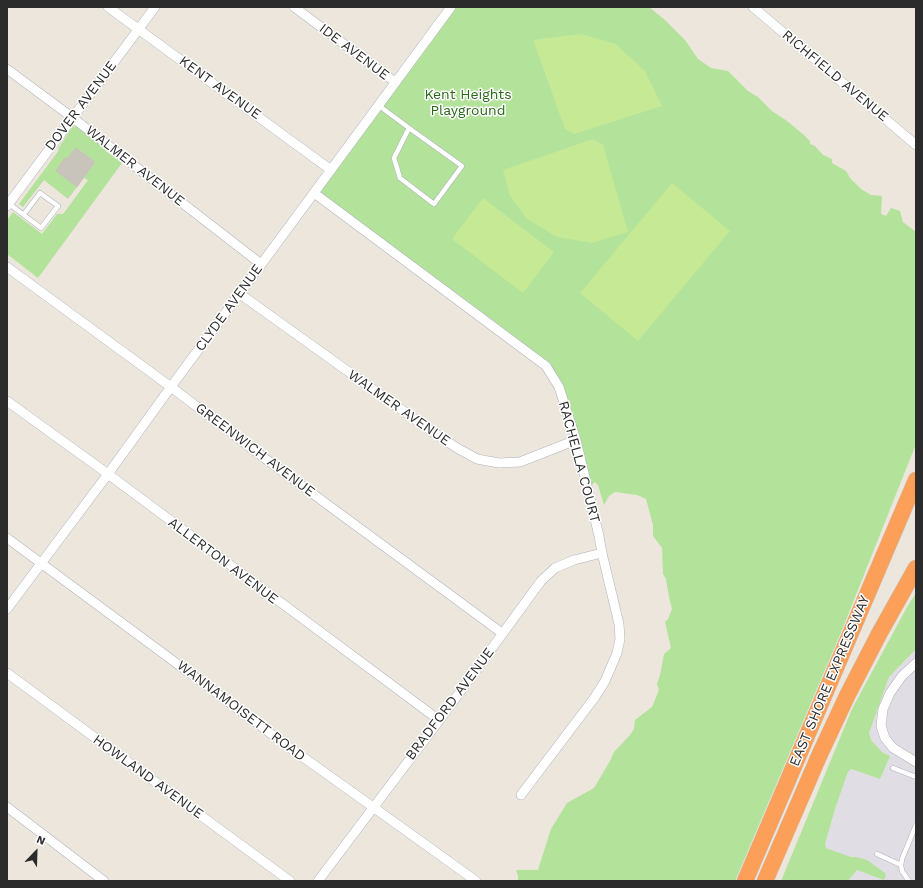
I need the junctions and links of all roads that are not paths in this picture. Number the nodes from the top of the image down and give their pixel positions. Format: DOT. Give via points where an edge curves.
graph roads {
  1 [pos="108,7"];
  2 [pos="154,7"];
  3 [pos="294,7"];
  4 [pos="451,7"];
  5 [pos="754,7"];
  6 [pos="139,29"];
  7 [pos="7,69"];
  8 [pos="395,82"];
  9 [pos="378,105"];
  10 [pos="73,118"];
  11 [pos="409,128"];
  12 [pos="916,145"];
  13 [pos="331,170"];
  14 [pos="314,193"];
  15 [pos="8,204"];
  16 [pos="24,214"];
  17 [pos="261,264"];
  18 [pos="7,267"];
  19 [pos="240,294"];
  20 [pos="171,387"];
  21 [pos="7,402"];
  22 [pos="576,440"];
  23 [pos="108,474"];
  24 [pos="916,480"];
  25 [pos="7,538"];
  26 [pos="602,553"];
  27 [pos="41,563"];
  28 [pos="916,568"];
  29 [pos="7,609"];
  30 [pos="502,633"];
  31 [pos="916,663"];
  32 [pos="7,673"];
  33 [pos="439,720"];
  34 [pos="916,762"];
  35 [pos="893,768"];
  36 [pos="916,777"];
  37 [pos="521,795"];
  38 [pos="373,806"];
  39 [pos="7,807"];
  40 [pos="916,825"];
  41 [pos="878,854"];
  42 [pos="901,865"];
  43 [pos="104,881"];
  44 [pos="290,881"];
  45 [pos="318,881"];
  46 [pos="476,881"];
  47 [pos="745,881"];
  48 [pos="765,881"];
  49 [pos="909,881"];
  1 -- 6 [label="street, KENT AVENUE"];
  2 -- 6 [label="street, DOVER AVENUE"];
  3 -- 8 [label="street, IDE AVENUE"];
  4 -- 8 [label="street, CLYDE AVENUE"];
  5 -- 12 [label="street, RICHFIELD AVENUE"];
  6 -- 10 [label="street, DOVER AVENUE"];
  6 -- 13 [label="street, KENT AVENUE"];
  7 -- 10 [label="street, WALMER AVENUE"];
  8 -- 9 [label="street, CLYDE AVENUE"];
  9 -- 11 [label="lane"];
  9 -- 13 [label="street, CLYDE AVENUE"];
  10 -- 15 [label="street, DOVER AVENUE"];
  10 -- 17 [label="street, WALMER AVENUE"];
  11 -- 11 [label="lane" via="394,158 400,178 434,204 462,166"];
  13 -- 14 [label="street, CLYDE AVENUE"];
  14 -- 17 [label="street, CLYDE AVENUE"];
  14 -- 22 [label="street, RACHELLA COURT" via="546,366 559,387"];
  15 -- 16 [label="lane"];
  16 -- 16 [label="lane" via="41,228 58,206 40,192"];
  17 -- 19 [label="street, CLYDE AVENUE"];
  18 -- 20 [label="street, GREENWICH AVENUE"];
  19 -- 20 [label="street, CLYDE AVENUE"];
  19 -- 22 [label="street, WALMER AVENUE" via="430,430 477,458 499,463 520,462"];
  20 -- 23 [label="street, CLYDE AVENUE"];
  20 -- 30 [label="street, GREENWICH AVENUE"];
  21 -- 23 [label="street, ALLERTON AVENUE"];
  22 -- 26 [label="street, RACHELLA COURT"];
  23 -- 27 [label="street, CLYDE AVENUE"];
  23 -- 33 [label="street, ALLERTON AVENUE"];
  24 -- 47 [label="highway, EAST SHORE EXPRESSWAY"];
  25 -- 27 [label="street, WANNAMOISETT ROAD"];
  26 -- 30 [label="street, BRADFORD AVENUE" via="574,560 556,568 540,581"];
  26 -- 37 [label="street, RACHELLA COURT" via="619,624 620,639 617,653 605,681"];
  27 -- 29 [label="street, CLYDE AVENUE"];
  27 -- 38 [label="street, WANNAMOISETT ROAD" via="286,746"];
  28 -- 48 [label="highway, EAST SHORE EXPRESSWAY" via="844,702"];
  30 -- 33 [label="street, BRADFORD AVENUE"];
  31 -- 34 [label="street" via="902,676 890,693 883,709 881,726 885,738 893,748"];
  32 -- 44 [label="street, HOWLAND AVENUE"];
  33 -- 38 [label="street, BRADFORD AVENUE"];
  35 -- 36 [label="lane"];
  38 -- 45 [label="street, BRADFORD AVENUE"];
  38 -- 46 [label="street, WANNAMOISETT ROAD"];
  39 -- 43 [label="street"];
  40 -- 42 [label="lane"];
  41 -- 42 [label="lane"];
  42 -- 49 [label="lane"];
}
